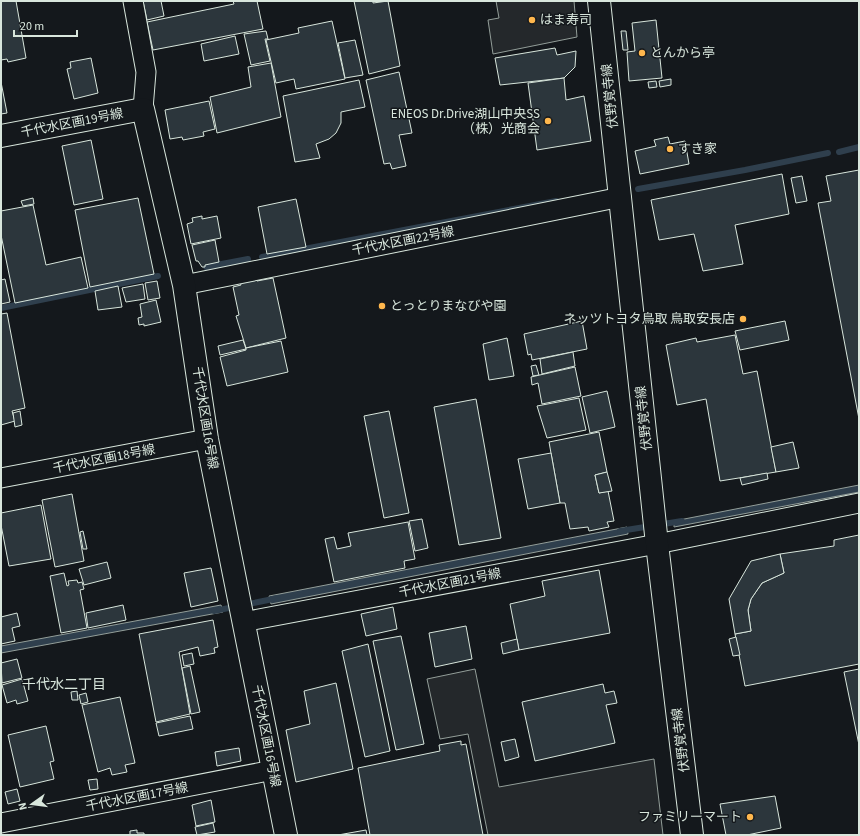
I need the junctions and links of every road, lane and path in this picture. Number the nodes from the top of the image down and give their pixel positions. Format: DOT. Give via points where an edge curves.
graph roads {
  1 [pos="133,1"];
  2 [pos="600,1"];
  3 [pos="143,109"];
  4 [pos="1,136"];
  5 [pos="621,197"];
  6 [pos="184,285"];
  7 [pos="207,439"];
  8 [pos="1,478"];
  9 [pos="859,503"];
  10 [pos="657,544"];
  11 [pos="243,622"];
  12 [pos="272,770"];
  13 [pos="1,823"];
  14 [pos="286,835"];
  15 [pos="692,835"];
  1 -- 3 [label="street, 千代水区画16号線" via="146,72"];
  2 -- 5 [label="street, 伏野覚寺線"];
  3 -- 4 [label="street, 千代水区画19号線"];
  3 -- 6 [label="street, 千代水区画16号線"];
  5 -- 6 [label="street, 千代水区画22号線"];
  5 -- 10 [label="street, 伏野覚寺線"];
  6 -- 7 [label="street, 千代水区画16号線"];
  7 -- 8 [label="street, 千代水区画18号線"];
  7 -- 11 [label="street, 千代水区画16号線"];
  9 -- 10 [label="street, 千代水区画21号線"];
  10 -- 11 [label="street, 千代水区画21号線"];
  10 -- 15 [label="street, 伏野覚寺線"];
  11 -- 12 [label="street, 千代水区画16号線"];
  12 -- 13 [label="street, 千代水区画17号線"];
  12 -- 14 [label="street, 千代水区画16号線"];
}
